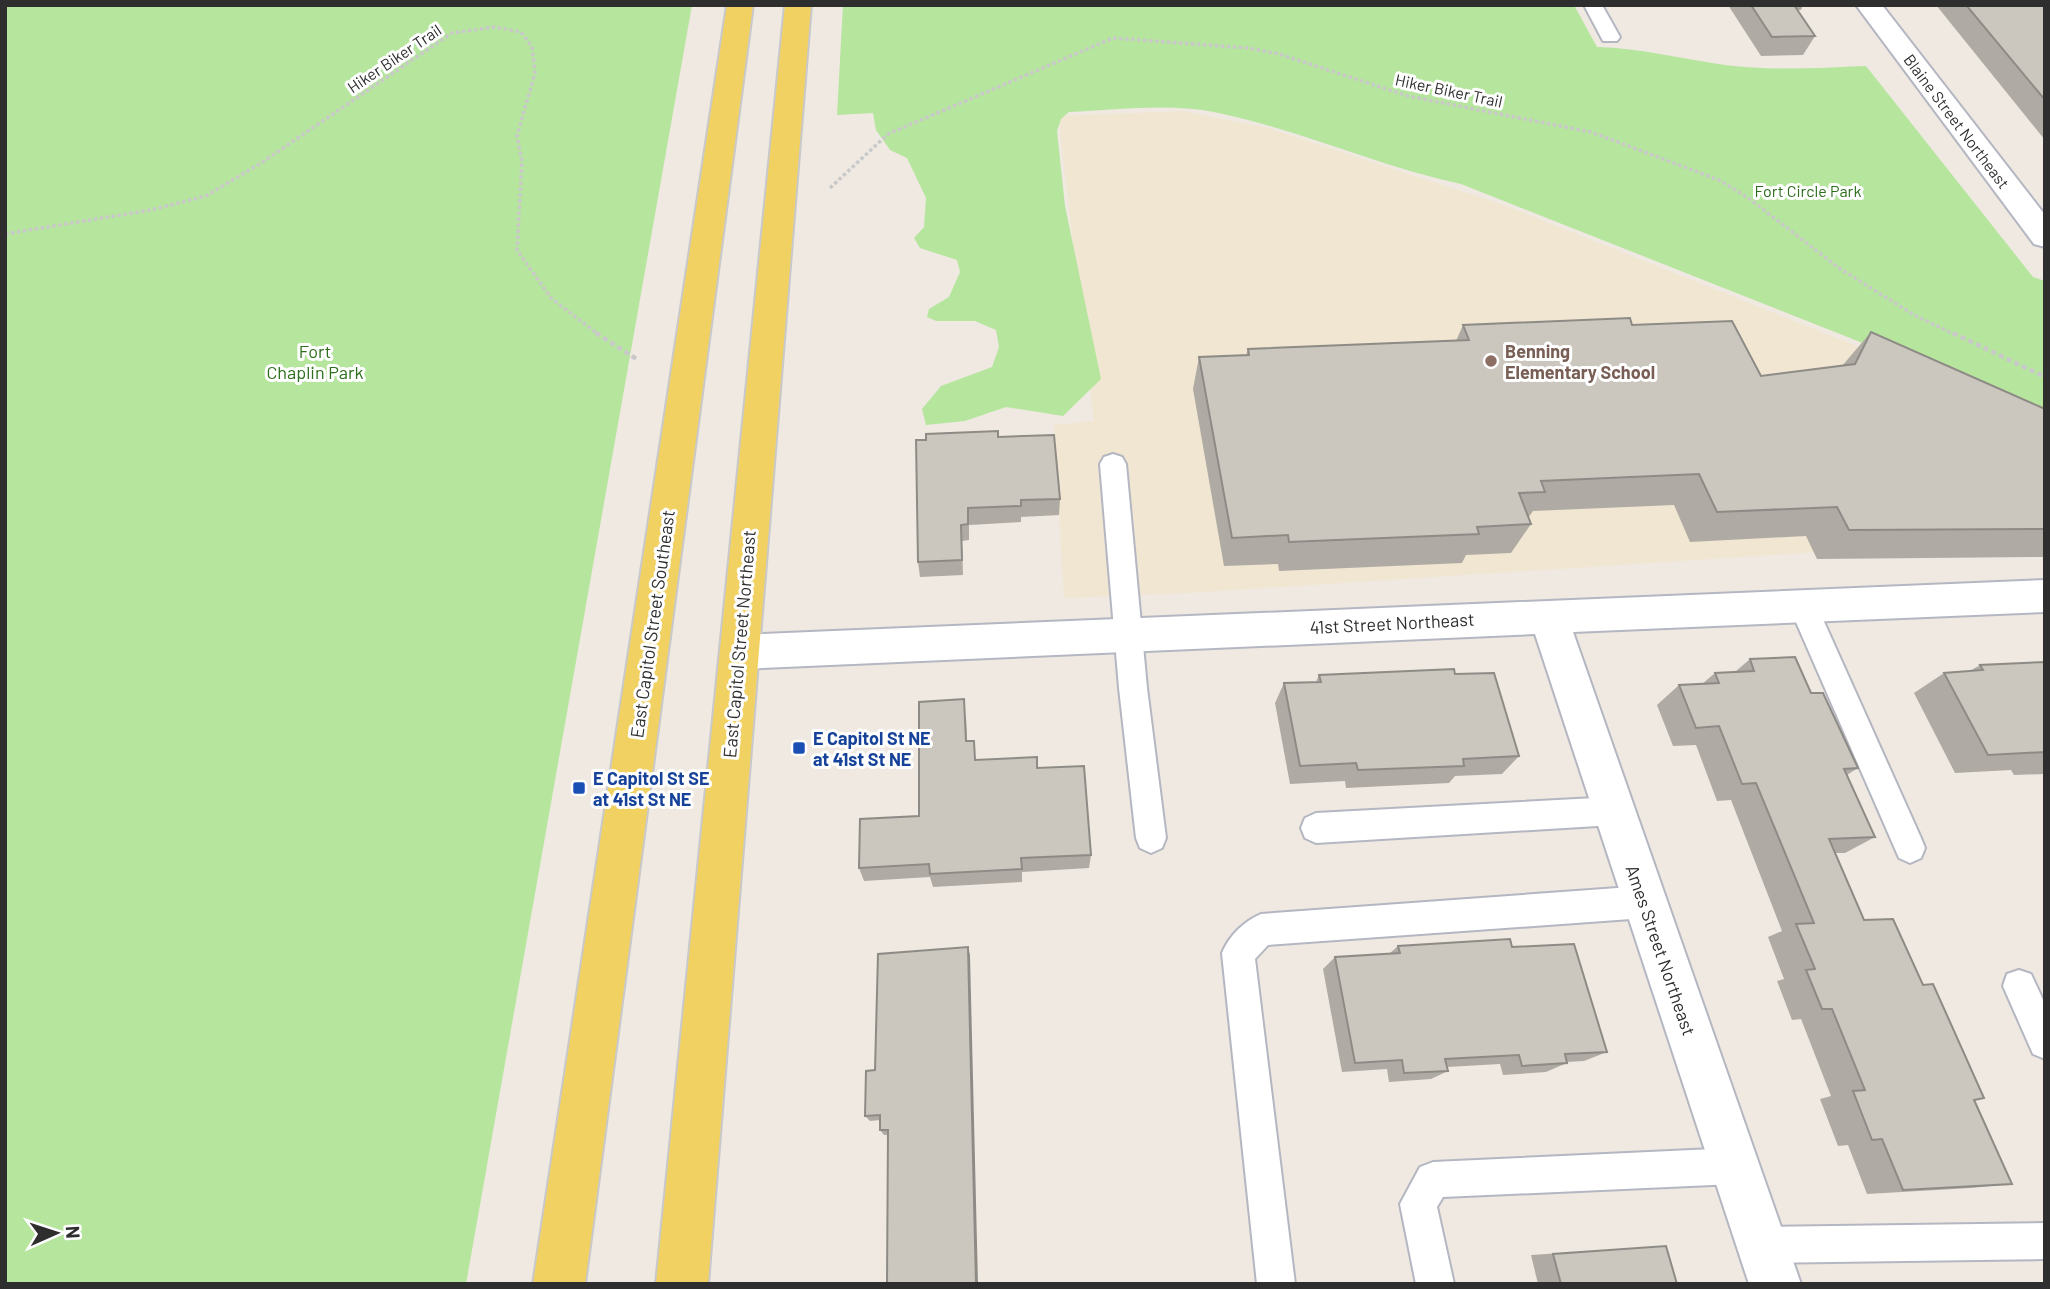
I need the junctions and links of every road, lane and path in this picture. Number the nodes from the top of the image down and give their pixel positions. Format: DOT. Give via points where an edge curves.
graph roads {
  1 [pos="740,5"];
  2 [pos="798,5"];
  3 [pos="1593,5"];
  4 [pos="1870,5"];
  5 [pos="1610,37"];
  6 [pos="830,188"];
  7 [pos="5,234"];
  8 [pos="2045,237"];
  9 [pos="638,360"];
  10 [pos="2045,377"];
  11 [pos="1113,464"];
  12 [pos="2045,596"];
  13 [pos="1803,606"];
  14 [pos="1548,617"];
  15 [pos="1128,635"];
  16 [pos="739,652"];
  17 [pos="1614,811"];
  18 [pos="1316,828"];
  19 [pos="1151,838"];
  20 [pos="1909,848"];
  21 [pos="1645,902"];
  22 [pos="2019,986"];
  23 [pos="2045,1042"];
  24 [pos="1735,1166"];
  25 [pos="2045,1241"];
  26 [pos="1768,1264"];
  27 [pos="559,1284"];
  28 [pos="682,1284"];
  29 [pos="1276,1284"];
  30 [pos="1435,1284"];
  1 -- 27 [label="main road, East Capitol Street Southeast"];
  2 -- 16 [label="main road, East Capitol Street Northeast"];
  3 -- 5 [label="lane"];
  4 -- 8 [label="street, Blaine Street Northeast"];
  6 -- 10 [label="path, Hiker Biker Trail" via="888,134 1113,38 1248,48 1408,96 1591,132 1719,180 1839,268 1913,315"];
  7 -- 9 [label="path, Hiker Biker Trail" via="151,210 206,196 452,33 494,27 521,33 532,47 536,73 517,136 522,162 517,250 551,298"];
  11 -- 15 [label="lane"];
  12 -- 13 [label="street, 41st Street Northeast"];
  13 -- 14 [label="street, 41st Street Northeast"];
  13 -- 20 [label="lane"];
  14 -- 15 [label="street, 41st Street Northeast"];
  14 -- 17 [label="street, Ames Street Northeast"];
  15 -- 16 [label="street, 41st Street Northeast"];
  15 -- 19 [label="lane"];
  16 -- 28 [label="main road, East Capitol Street Northeast"];
  17 -- 18 [label="lane"];
  17 -- 21 [label="street, Ames Street Northeast"];
  21 -- 24 [label="street, Ames Street Northeast"];
  21 -- 29 [label="lane" via="1261,930 1238,953"];
  22 -- 23 [label="lane"];
  24 -- 26 [label="street, Ames Street Northeast"];
  24 -- 30 [label="lane" via="1433,1180 1418,1204"];
  25 -- 26 [label="lane"];
}
